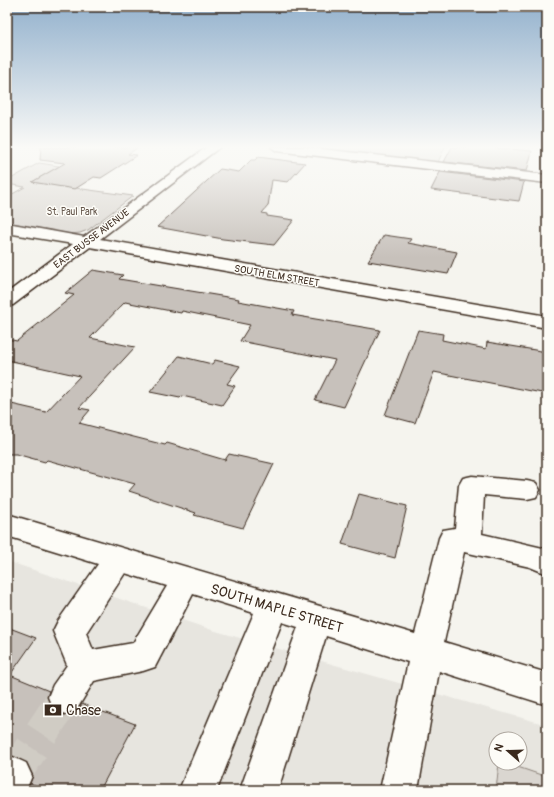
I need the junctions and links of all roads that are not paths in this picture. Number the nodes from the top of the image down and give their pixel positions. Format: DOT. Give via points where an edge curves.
graph roads {
  1 [pos="164,184"];
  2 [pos="7,228"];
  3 [pos="87,242"];
  4 [pos="7,301"];
  5 [pos="547,322"];
  6 [pos="527,490"];
  7 [pos="7,525"];
  8 [pos="468,541"];
  9 [pos="118,559"];
  10 [pos="547,562"];
  11 [pos="186,580"];
  12 [pos="272,607"];
  13 [pos="316,620"];
  14 [pos="426,652"];
  15 [pos="84,667"];
  16 [pos="547,689"];
  17 [pos="64,697"];
  18 [pos="198,790"];
  19 [pos="259,790"];
  20 [pos="399,790"];
  1 -- 3 [label="street, EAST BUSSE AVENUE"];
  2 -- 3 [label="street, SOUTH ELM STREET"];
  3 -- 4 [label="street, EAST BUSSE AVENUE"];
  3 -- 5 [label="street, SOUTH ELM STREET"];
  6 -- 8 [label="street" via="472,485"];
  7 -- 9 [label="street, SOUTH MAPLE STREET"];
  8 -- 10 [label="street" via="536,557"];
  8 -- 14 [label="street" via="453,538"];
  9 -- 11 [label="street, SOUTH MAPLE STREET"];
  9 -- 15 [label="street" via="69,631"];
  11 -- 12 [label="street, SOUTH MAPLE STREET"];
  11 -- 15 [label="street" via="143,656"];
  12 -- 13 [label="street, SOUTH MAPLE STREET"];
  12 -- 18 [label="street"];
  13 -- 14 [label="street, SOUTH MAPLE STREET"];
  13 -- 19 [label="street"];
  14 -- 16 [label="street, SOUTH MAPLE STREET"];
  14 -- 20 [label="street"];
  15 -- 17 [label="street"];
}
